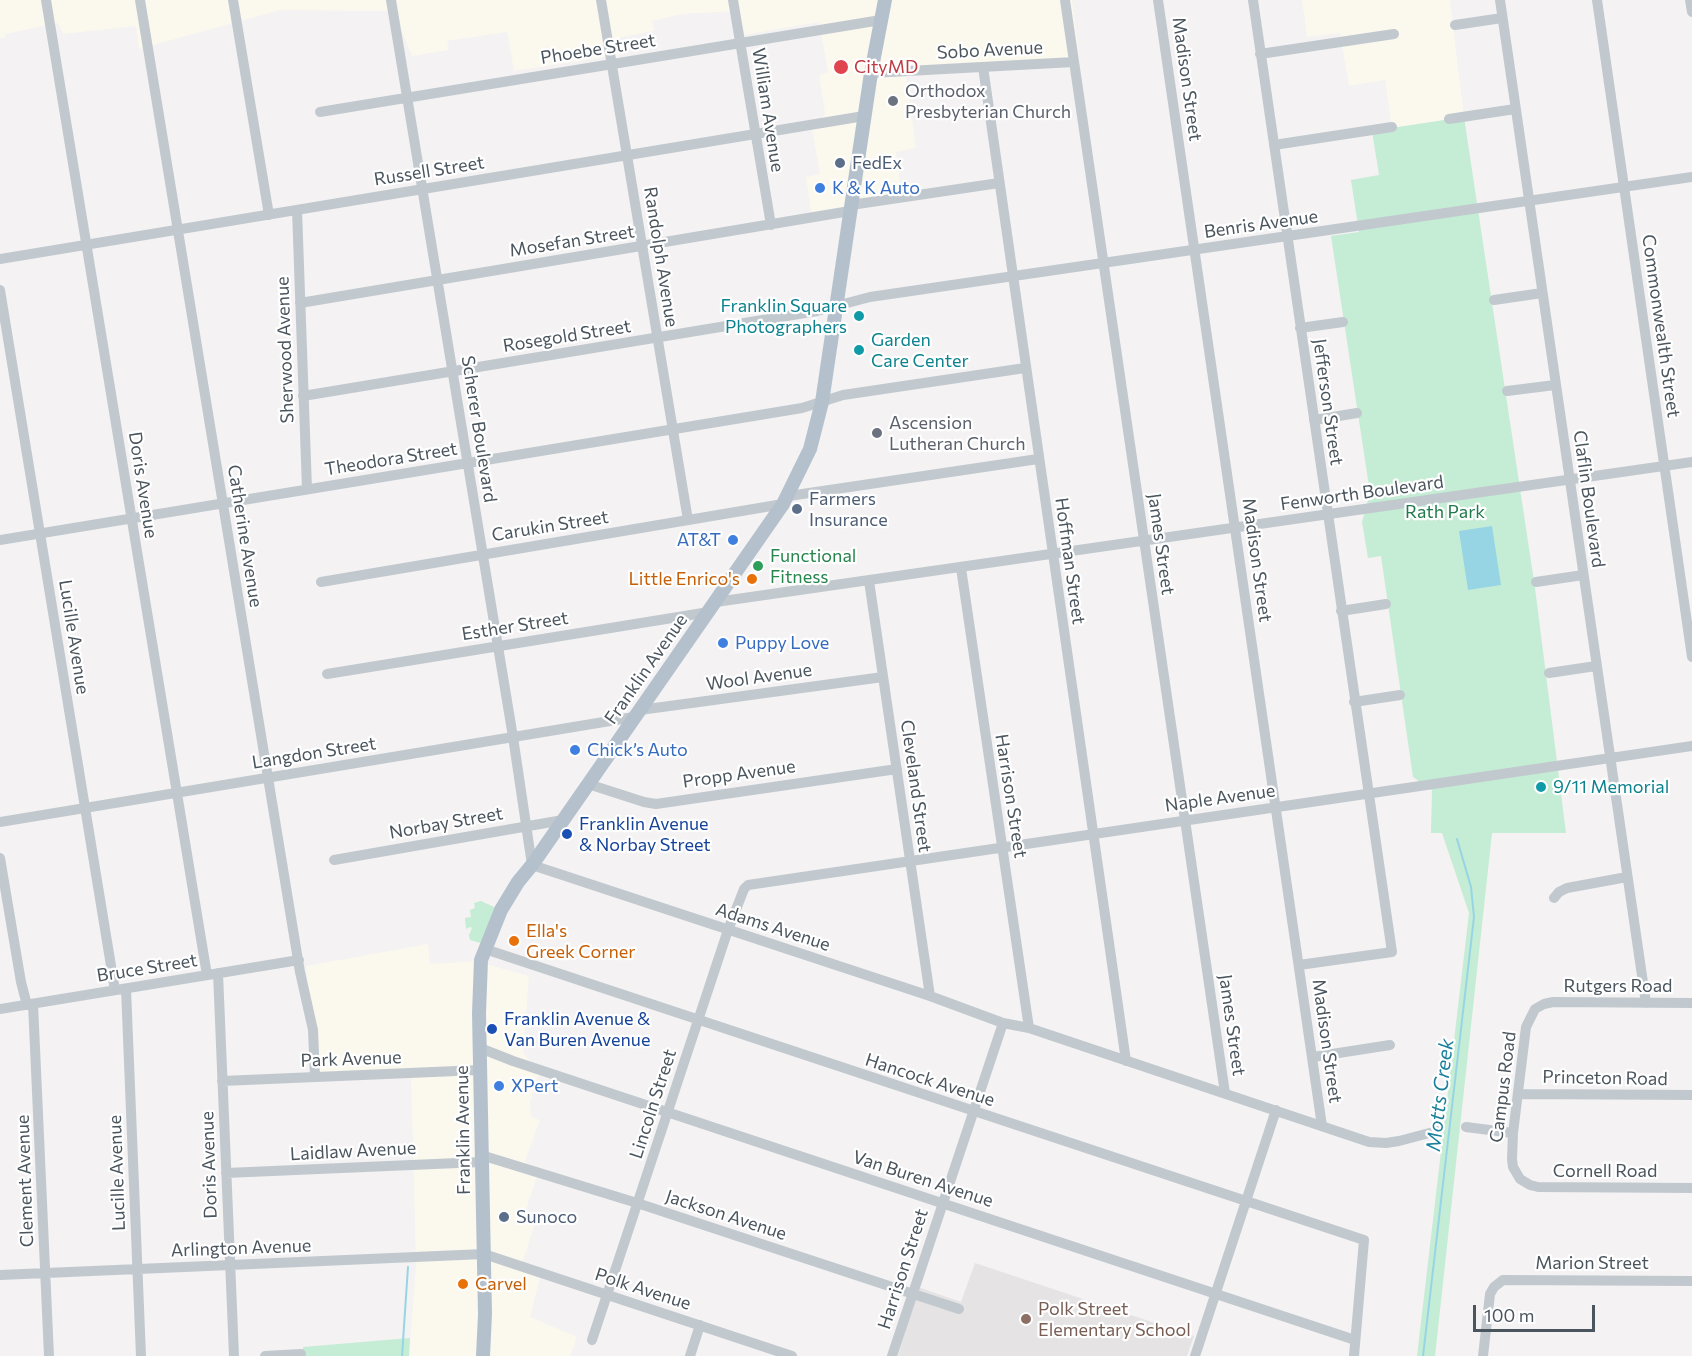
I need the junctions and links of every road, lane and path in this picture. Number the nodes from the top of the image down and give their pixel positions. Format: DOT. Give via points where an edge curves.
graph roads {
  1 [pos="46,0"];
  2 [pos="140,0"];
  3 [pos="233,0"];
  4 [pos="392,0"];
  5 [pos="601,0"];
  6 [pos="733,0"];
  7 [pos="885,0"];
  8 [pos="1065,0"];
  9 [pos="1158,0"];
  10 [pos="1253,0"];
  11 [pos="1500,0"];
  12 [pos="1597,0"];
  13 [pos="1690,0"];
  14 [pos="1692,12"];
  15 [pos="1502,18"];
  16 [pos="881,20"];
  17 [pos="1455,25"];
  18 [pos="1394,33"];
  19 [pos="740,43"];
  20 [pos="1260,54"];
  21 [pos="1074,62"];
  22 [pos="612,64"];
  23 [pos="982,67"];
  24 [pos="871,73"];
  25 [pos="407,98"];
  26 [pos="1515,109"];
  27 [pos="320,112"];
  28 [pos="864,116"];
  29 [pos="1449,119"];
  30 [pos="1392,127"];
  31 [pos="755,134"];
  32 [pos="1274,145"];
  33 [pos="627,155"];
  34 [pos="1692,177"];
  35 [pos="999,183"];
  36 [pos="1624,187"];
  37 [pos="422,189"];
  38 [pos="1529,201"];
  39 [pos="850,208"];
  40 [pos="297,210"];
  41 [pos="269,215"];
  42 [pos="771,225"];
  43 [pos="177,230"];
  44 [pos="1287,237"];
  45 [pos="86,245"];
  46 [pos="642,246"];
  47 [pos="1196,250"];
  48 [pos="0,259"];
  49 [pos="1104,263"];
  50 [pos="1012,276"];
  51 [pos="438,280"];
  52 [pos="0,290"];
  53 [pos="1542,293"];
  54 [pos="1494,300"];
  55 [pos="300,303"];
  56 [pos="836,305"];
  57 [pos="1343,322"];
  58 [pos="1300,328"];
  59 [pos="658,338"];
  60 [pos="1025,368"];
  61 [pos="452,372"];
  62 [pos="1556,385"];
  63 [pos="1508,392"];
  64 [pos="303,396"];
  65 [pos="822,402"];
  66 [pos="1357,413"];
  67 [pos="1314,420"];
  68 [pos="673,429"];
  69 [pos="1038,459"];
  70 [pos="1692,462"];
  71 [pos="468,463"];
  72 [pos="1664,466"];
  73 [pos="1569,480"];
  74 [pos="307,489"];
  75 [pos="786,500"];
  76 [pos="223,504"];
  77 [pos="1327,515"];
  78 [pos="132,519"];
  79 [pos="688,520"];
  80 [pos="1236,528"];
  81 [pos="40,534"];
  82 [pos="0,540"];
  83 [pos="1144,542"];
  84 [pos="483,554"];
  85 [pos="1053,555"];
  86 [pos="960,568"];
  87 [pos="1583,575"];
  88 [pos="869,581"];
  89 [pos="321,582"];
  90 [pos="1536,582"];
  91 [pos="1386,604"];
  92 [pos="712,607"];
  93 [pos="1341,611"];
  94 [pos="498,645"];
  95 [pos="1692,657"];
  96 [pos="1596,666"];
  97 [pos="1549,673"];
  98 [pos="327,674"];
  99 [pos="883,677"];
  100 [pos="1400,695"];
  101 [pos="1354,702"];
  102 [pos="637,714"];
  103 [pos="513,737"];
  104 [pos="1692,746"];
  105 [pos="1610,758"];
  106 [pos="897,769"];
  107 [pos="268,777"];
  108 [pos="588,784"];
  109 [pos="177,792"];
  110 [pos="1368,794"];
  111 [pos="1276,807"];
  112 [pos="86,808"];
  113 [pos="563,820"];
  114 [pos="1185,820"];
  115 [pos="0,822"];
  116 [pos="527,826"];
  117 [pos="1093,833"];
  118 [pos="1002,847"];
  119 [pos="0,858"];
  120 [pos="334,860"];
  121 [pos="910,860"];
  122 [pos="532,865"];
  123 [pos="1627,877"];
  124 [pos="752,884"];
  125 [pos="1554,898"];
  126 [pos="728,930"];
  127 [pos="485,949"];
  128 [pos="299,960"];
  129 [pos="1299,965"];
  130 [pos="213,974"];
  131 [pos="120,989"];
  132 [pos="930,996"];
  133 [pos="1646,1003"];
  134 [pos="1692,1003"];
  135 [pos="1544,1004"];
  136 [pos="30,1005"];
  137 [pos="0,1010"];
  138 [pos="698,1021"];
  139 [pos="1003,1023"];
  140 [pos="1029,1028"];
  141 [pos="1390,1045"];
  142 [pos="480,1048"];
  143 [pos="1313,1057"];
  144 [pos="1126,1061"];
  145 [pos="480,1070"];
  146 [pos="315,1077"];
  147 [pos="222,1081"];
  148 [pos="1225,1093"];
  149 [pos="1518,1094"];
  150 [pos="1692,1095"];
  151 [pos="1276,1110"];
  152 [pos="972,1111"];
  153 [pos="668,1112"];
  154 [pos="1322,1126"];
  155 [pos="1466,1127"];
  156 [pos="1437,1131"];
  157 [pos="1513,1133"];
  158 [pos="481,1159"];
  159 [pos="226,1173"];
  160 [pos="1520,1179"];
  161 [pos="1692,1188"];
  162 [pos="1246,1202"];
  163 [pos="637,1203"];
  164 [pos="942,1203"];
  165 [pos="484,1254"];
  166 [pos="230,1265"];
  167 [pos="138,1269"];
  168 [pos="45,1273"];
  169 [pos="0,1275"];
  170 [pos="1692,1281"];
  171 [pos="1216,1293"];
  172 [pos="607,1294"];
  173 [pos="912,1294"];
  174 [pos="959,1310"];
  175 [pos="700,1325"];
  176 [pos="592,1340"];
  177 [pos="1356,1340"];
  178 [pos="301,1354"];
  179 [pos="49,1356"];
  180 [pos="141,1356"];
  181 [pos="234,1356"];
  182 [pos="265,1356"];
  183 [pos="483,1356"];
  184 [pos="690,1356"];
  185 [pos="790,1356"];
  186 [pos="892,1356"];
  187 [pos="1196,1356"];
  188 [pos="1354,1356"];
  189 [pos="1483,1356"];
  1 -- 45 [label="street, Doris Avenue"];
  2 -- 43 [label="street, Catherine Avenue"];
  3 -- 41 [label="street"];
  4 -- 25 [label="street, Scherer Boulevard"];
  5 -- 22 [label="street, Randolph Avenue"];
  6 -- 19 [label="street, William Avenue"];
  7 -- 16 [label="main road, Franklin Avenue"];
  8 -- 21 [label="street, James Street"];
  9 -- 47 [label="street, Madison Street"];
  10 -- 20 [label="street, Jefferson Street"];
  11 -- 15 [label="street, Claflin Boulevard"];
  12 -- 36 [label="street, Commonwealth Street"];
  13 -- 14 [label="street"];
  15 -- 17 [label="street"];
  15 -- 26 [label="street, Claflin Boulevard"];
  16 -- 19 [label="street, Phoebe Street"];
  16 -- 24 [label="main road, Franklin Avenue"];
  18 -- 20 [label="street"];
  19 -- 22 [label="street, Phoebe Street"];
  19 -- 31 [label="street, William Avenue"];
  20 -- 32 [label="street, Jefferson Street"];
  21 -- 23 [label="street, Sobo Avenue"];
  21 -- 49 [label="street, James Street"];
  22 -- 25 [label="street, Phoebe Street"];
  22 -- 33 [label="street, Randolph Avenue"];
  23 -- 24 [label="street, Sobo Avenue"];
  23 -- 35 [label="street, Hoffman Street"];
  24 -- 28 [label="main road, Franklin Avenue"];
  25 -- 27 [label="street, Phoebe Street"];
  25 -- 37 [label="street, Scherer Boulevard"];
  26 -- 29 [label="street"];
  26 -- 38 [label="street, Claflin Boulevard"];
  28 -- 31 [label="street, Russell Street"];
  28 -- 39 [label="main road, Franklin Avenue"];
  30 -- 32 [label="street"];
  31 -- 33 [label="street, Russell Street"];
  31 -- 42 [label="street, William Avenue"];
  32 -- 44 [label="street, Jefferson Street"];
  33 -- 37 [label="street, Russell Street"];
  33 -- 46 [label="street, Randolph Avenue"];
  34 -- 36 [label="street, Benris Avenue"];
  35 -- 39 [label="street, Mosefan Street"];
  35 -- 50 [label="street, Hoffman Street"];
  36 -- 38 [label="street, Benris Avenue"];
  36 -- 72 [label="street, Commonwealth Street"];
  37 -- 40 [label="street, Russell Street"];
  37 -- 51 [label="street, Scherer Boulevard"];
  38 -- 44 [label="street, Benris Avenue"];
  38 -- 53 [label="street, Claflin Boulevard"];
  39 -- 42 [label="street, Mosefan Street"];
  39 -- 56 [label="main road, Franklin Avenue"];
  40 -- 41 [label="street, Russell Street"];
  40 -- 55 [label="street, Sherwood Avenue"];
  41 -- 43 [label="street, Russell Street"];
  42 -- 46 [label="street, Mosefan Street"];
  43 -- 45 [label="street, Russell Street"];
  43 -- 76 [label="street, Catherine Avenue"];
  44 -- 47 [label="street, Benris Avenue"];
  44 -- 58 [label="street, Jefferson Street"];
  45 -- 48 [label="street, Russell Street"];
  45 -- 78 [label="street, Doris Avenue"];
  46 -- 51 [label="street, Mosefan Street"];
  46 -- 59 [label="street, Randolph Avenue"];
  47 -- 49 [label="street, Benris Avenue"];
  47 -- 80 [label="street, Madison Street"];
  49 -- 50 [label="street, Benris Avenue"];
  49 -- 83 [label="street, James Street"];
  50 -- 56 [label="street, Benris Avenue"];
  50 -- 60 [label="street, Hoffman Street"];
  51 -- 55 [label="street, Mosefan Street"];
  51 -- 61 [label="street, Scherer Boulevard"];
  52 -- 81 [label="street, Lucille Avenue"];
  53 -- 54 [label="street"];
  53 -- 62 [label="street, Claflin Boulevard"];
  55 -- 64 [label="street, Sherwood Avenue"];
  56 -- 59 [label="street, Rosegold Street"];
  56 -- 65 [label="main road, Franklin Avenue"];
  57 -- 58 [label="street"];
  58 -- 67 [label="street, Jefferson Street"];
  59 -- 61 [label="street, Rosegold Street"];
  59 -- 68 [label="street, Randolph Avenue"];
  60 -- 65 [label="street, Theodora Street" via="843,395"];
  60 -- 69 [label="street, Hoffman Street"];
  61 -- 64 [label="street, Rosegold Street"];
  61 -- 71 [label="street, Scherer Boulevard"];
  62 -- 63 [label="street"];
  62 -- 73 [label="street, Claflin Boulevard"];
  64 -- 74 [label="street, Sherwood Avenue"];
  65 -- 68 [label="street, Theodora Street"];
  65 -- 75 [label="main road, Franklin Avenue" via="810,449"];
  66 -- 67 [label="street"];
  67 -- 77 [label="street, Jefferson Street"];
  68 -- 71 [label="street, Theodora Street"];
  68 -- 79 [label="street, Randolph Avenue"];
  69 -- 75 [label="street, Carukin Street"];
  69 -- 85 [label="street, Hoffman Street"];
  70 -- 72 [label="street, Fenworth Boulevard"];
  71 -- 74 [label="street, Theodora Street"];
  71 -- 84 [label="street, Scherer Boulevard"];
  72 -- 73 [label="street, Fenworth Boulevard"];
  72 -- 95 [label="street, Commonwealth Street"];
  73 -- 77 [label="street, Fenworth Boulevard"];
  73 -- 87 [label="street, Claflin Boulevard"];
  74 -- 76 [label="street, Theodora Street"];
  75 -- 79 [label="street, Carukin Street"];
  75 -- 92 [label="main road, Franklin Avenue"];
  76 -- 78 [label="street, Theodora Street"];
  76 -- 107 [label="street, Catherine Avenue"];
  77 -- 80 [label="street, Fenworth Boulevard"];
  77 -- 93 [label="street, Jefferson Street"];
  78 -- 81 [label="street, Theodora Street"];
  78 -- 109 [label="street, Doris Avenue"];
  79 -- 84 [label="street, Carukin Street"];
  80 -- 83 [label="street, Fenworth Boulevard"];
  80 -- 111 [label="street, Madison Street"];
  81 -- 82 [label="street, Theodora Street"];
  81 -- 112 [label="street, Lucille Avenue"];
  83 -- 85 [label="street, Fenworth Boulevard"];
  83 -- 114 [label="street, James Street"];
  84 -- 89 [label="street, Carukin Street"];
  84 -- 94 [label="street, Scherer Boulevard"];
  85 -- 86 [label="street, Fenworth Boulevard"];
  85 -- 117 [label="street, Hoffman Street"];
  86 -- 88 [label="street, Fenworth Boulevard"];
  86 -- 118 [label="street, Harrison Street"];
  87 -- 90 [label="street"];
  87 -- 96 [label="street, Claflin Boulevard"];
  88 -- 92 [label="street, Fenworth Boulevard"];
  88 -- 99 [label="street, Cleveland Street"];
  91 -- 93 [label="street"];
  92 -- 94 [label="street, Esther Street"];
  92 -- 102 [label="main road, Franklin Avenue"];
  93 -- 101 [label="street, Jefferson Street"];
  94 -- 98 [label="street, Esther Street"];
  94 -- 103 [label="street, Scherer Boulevard"];
  96 -- 97 [label="street"];
  96 -- 105 [label="street, Claflin Boulevard"];
  99 -- 102 [label="street, Wool Avenue"];
  99 -- 106 [label="street, Cleveland Street"];
  100 -- 101 [label="street"];
  101 -- 110 [label="street, Jefferson Street"];
  102 -- 103 [label="street, Langdon Street"];
  102 -- 108 [label="main road, Franklin Avenue"];
  103 -- 107 [label="street, Langdon Street"];
  103 -- 116 [label="street, Scherer Boulevard"];
  104 -- 105 [label="street, Naple Avenue"];
  105 -- 110 [label="street, Naple Avenue"];
  105 -- 123 [label="street, Claflin Boulevard"];
  106 -- 108 [label="street, Propp Avenue" via="656,804"];
  106 -- 121 [label="street, Cleveland Street"];
  107 -- 109 [label="street, Langdon Street"];
  107 -- 128 [label="street, Catherine Avenue"];
  108 -- 113 [label="main road, Franklin Avenue"];
  109 -- 112 [label="street, Langdon Street"];
  109 -- 130 [label="street, Doris Avenue"];
  110 -- 111 [label="street, Naple Avenue"];
  110 -- 129 [label="street, Jefferson Street" via="1392,952"];
  111 -- 114 [label="street, Naple Avenue"];
  111 -- 129 [label="street, Madison Street"];
  112 -- 115 [label="street, Langdon Street"];
  112 -- 131 [label="street, Lucille Avenue"];
  113 -- 116 [label="street, Norbay Street"];
  113 -- 122 [label="main road, Franklin Avenue"];
  114 -- 117 [label="street, Naple Avenue"];
  114 -- 148 [label="street, James Street"];
  116 -- 120 [label="street, Norbay Street"];
  116 -- 122 [label="street, Scherer Boulevard"];
  117 -- 118 [label="street, Naple Avenue"];
  117 -- 144 [label="street, Hoffman Street"];
  118 -- 121 [label="street, Naple Avenue"];
  118 -- 140 [label="street, Harrison Street"];
  119 -- 136 [label="street, Clement Avenue" via="21,982"];
  121 -- 124 [label="street, Naple Avenue"];
  121 -- 132 [label="street, Cleveland Street"];
  122 -- 126 [label="street, Adams Avenue"];
  122 -- 127 [label="main road, Franklin Avenue" via="501,910"];
  123 -- 125 [label="street" via="1567,888"];
  123 -- 133 [label="street, Claflin Boulevard"];
  124 -- 126 [label="street, Lincoln Street" via="744,889"];
  126 -- 132 [label="street, Adams Avenue"];
  126 -- 138 [label="street, Lincoln Street"];
  127 -- 138 [label="street, Hancock Avenue"];
  127 -- 142 [label="main road, Franklin Avenue" via="480,980"];
  128 -- 130 [label="street, Bruce Street"];
  128 -- 146 [label="street, Catherine Avenue" via="313,1030"];
  129 -- 143 [label="street, Madison Street"];
  130 -- 131 [label="street, Bruce Street"];
  130 -- 147 [label="street, Doris Avenue"];
  131 -- 136 [label="street, Bruce Street"];
  131 -- 167 [label="street, Lucille Avenue"];
  132 -- 139 [label="street, Adams Avenue"];
  133 -- 134 [label="street, Rutgers Road"];
  133 -- 135 [label="street, Rutgers Road"];
  135 -- 149 [label="street, Campus Road" via="1535,1009 1526,1027"];
  136 -- 137 [label="street, Bruce Street"];
  136 -- 168 [label="street, Clement Avenue"];
  138 -- 152 [label="street, Hancock Avenue"];
  138 -- 153 [label="street, Lincoln Street"];
  139 -- 140 [label="street, Adams Avenue"];
  139 -- 152 [label="street, Harrison Street"];
  140 -- 144 [label="street"];
  141 -- 143 [label="street"];
  142 -- 145 [label="main road, Franklin Avenue"];
  142 -- 153 [label="street, Van Buren Avenue"];
  143 -- 154 [label="street, Madison Street"];
  144 -- 148 [label="street"];
  145 -- 146 [label="street, Park Avenue"];
  145 -- 158 [label="main road, Franklin Avenue"];
  146 -- 147 [label="street, Park Avenue"];
  147 -- 159 [label="street, Doris Avenue"];
  148 -- 151 [label="street"];
  149 -- 150 [label="street, Princeton Road"];
  149 -- 157 [label="street, Campus Road"];
  151 -- 154 [label="street"];
  151 -- 162 [label="street"];
  152 -- 162 [label="street, Hancock Avenue"];
  152 -- 164 [label="street, Harrison Street"];
  153 -- 163 [label="street, Lincoln Street"];
  153 -- 164 [label="street, Van Buren Avenue"];
  154 -- 156 [label="street" via="1369,1142 1386,1143"];
  155 -- 157 [label="street"];
  157 -- 160 [label="street, Campus Road" via="1513,1167"];
  158 -- 159 [label="street, Laidlaw Avenue"];
  158 -- 163 [label="street, Jackson Avenue"];
  158 -- 165 [label="main road, Franklin Avenue"];
  159 -- 166 [label="street, Doris Avenue"];
  160 -- 161 [label="street, Cornell Road" via="1538,1187"];
  162 -- 171 [label="street"];
  162 -- 177 [label="street, Hancock Avenue" via="1364,1240"];
  163 -- 172 [label="street, Lincoln Street"];
  163 -- 173 [label="street, Jackson Avenue"];
  164 -- 171 [label="street, Van Buren Avenue"];
  164 -- 173 [label="street, Harrison Street"];
  165 -- 166 [label="street, Arlington Avenue"];
  165 -- 172 [label="street, Polk Avenue"];
  165 -- 183 [label="main road, Franklin Avenue"];
  166 -- 167 [label="street, Arlington Avenue"];
  166 -- 181 [label="street, Doris Avenue"];
  167 -- 168 [label="street, Arlington Avenue"];
  167 -- 180 [label="street, Lucille Avenue"];
  168 -- 169 [label="street, Arlington Avenue"];
  168 -- 179 [label="street, Clement Avenue"];
  170 -- 189 [label="street, Marion Street" via="1503,1280 1490,1294"];
  171 -- 177 [label="street, Van Buren Avenue"];
  171 -- 187 [label="street"];
  172 -- 175 [label="street, Polk Avenue"];
  172 -- 176 [label="street, Lincoln Street"];
  173 -- 174 [label="street, Jackson Avenue"];
  173 -- 186 [label="street, Harrison Street"];
  175 -- 184 [label="street"];
  175 -- 185 [label="street, Polk Avenue"];
  177 -- 188 [label="street"];
  178 -- 182 [label="street"];
}
